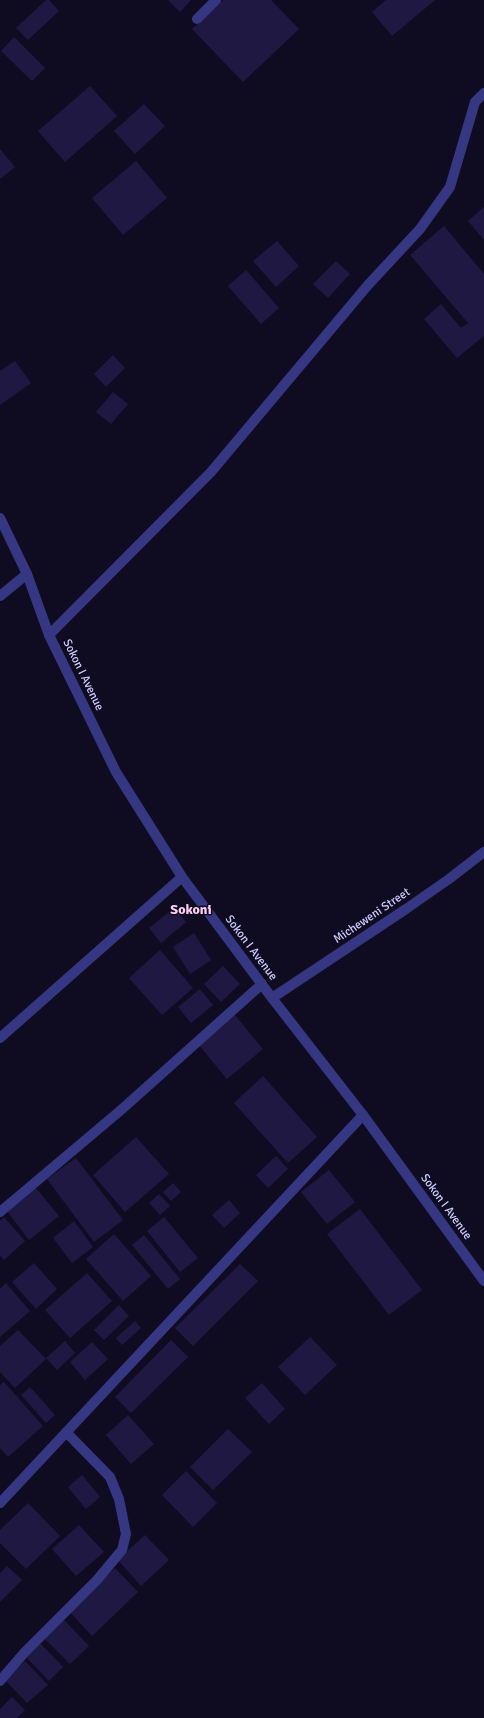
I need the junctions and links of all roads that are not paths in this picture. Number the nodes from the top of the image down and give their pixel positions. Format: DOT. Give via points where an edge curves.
graph roads {
  1 [pos="216,0"];
  2 [pos="197,19"];
  3 [pos="484,93"];
  4 [pos="0,518"];
  5 [pos="27,574"];
  6 [pos="0,596"];
  7 [pos="49,635"];
  8 [pos="484,852"];
  9 [pos="182,877"];
  10 [pos="262,984"];
  11 [pos="272,998"];
  12 [pos="0,1038"];
  13 [pos="363,1115"];
  14 [pos="0,1212"];
  15 [pos="484,1281"];
  16 [pos="66,1432"];
  17 [pos="0,1503"];
  18 [pos="0,1681"];
  1 -- 2 [label="street"];
  3 -- 7 [label="street" via="475,102 450,187 420,229 368,285 211,472"];
  4 -- 5 [label="street, Sokon I Avenue"];
  5 -- 6 [label="street"];
  5 -- 7 [label="street, Sokon I Avenue"];
  7 -- 9 [label="street, Sokon I Avenue" via="116,772"];
  8 -- 11 [label="street, Micheweni Street" via="406,909"];
  9 -- 10 [label="street, Sokon I Avenue"];
  9 -- 12 [label="street"];
  10 -- 11 [label="street, Sokon I Avenue"];
  10 -- 14 [label="street" via="121,1110"];
  11 -- 13 [label="street, Sokon I Avenue"];
  13 -- 15 [label="street, Sokon I Avenue"];
  13 -- 16 [label="street"];
  16 -- 17 [label="street"];
  16 -- 18 [label="street" via="110,1477 119,1500 126,1534 122,1550 97,1580 24,1653"];
}
